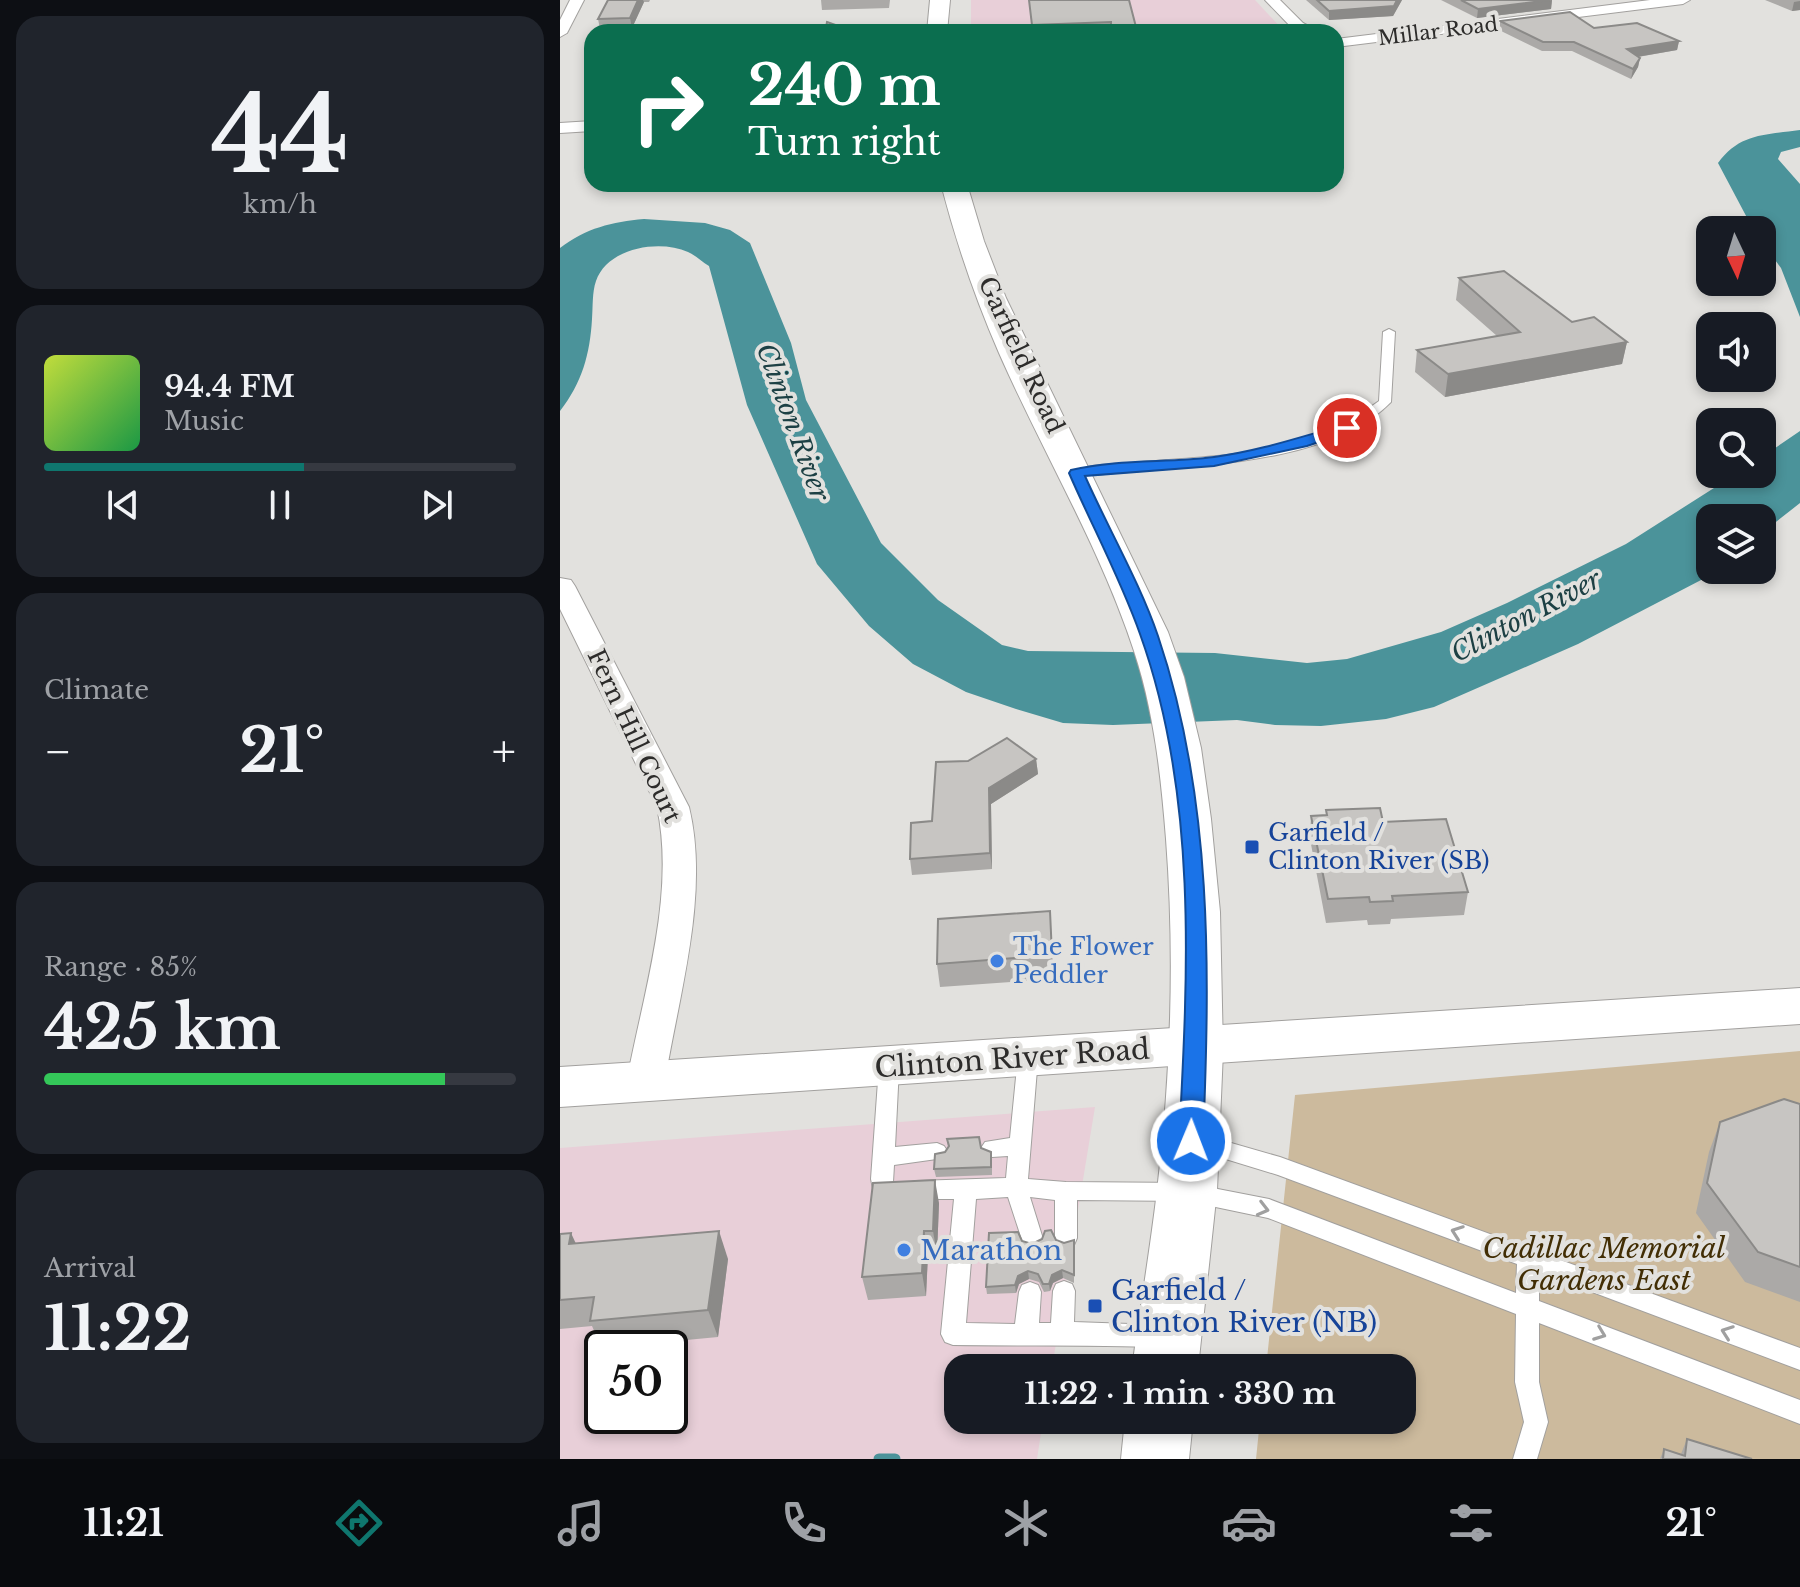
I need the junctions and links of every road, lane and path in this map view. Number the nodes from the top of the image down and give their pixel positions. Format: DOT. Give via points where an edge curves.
graph roads {
  1 [pos="577,0"];
  2 [pos="940,0"];
  3 [pos="1272,0"];
  4 [pos="1683,0"];
  5 [pos="938,24"];
  6 [pos="1300,24"];
  7 [pos="560,33"];
  8 [pos="1344,42"];
  9 [pos="584,126"];
  10 [pos="560,128"];
  11 [pos="957,192"];
  12 [pos="1389,332"];
  13 [pos="1076,473"];
  14 [pos="562,586"];
  15 [pos="1800,1006"];
  16 [pos="1196,1045"];
  17 [pos="1028,1057"];
  18 [pos="889,1067"];
  19 [pos="646,1080"];
  20 [pos="560,1087"];
  21 [pos="1020,1146"];
  22 [pos="992,1148"];
  23 [pos="937,1152"];
  24 [pos="884,1157"];
  25 [pos="1189,1166"];
  26 [pos="1016,1187"];
  27 [pos="966,1190"];
  28 [pos="1066,1191"];
  29 [pos="1066,1238"];
  30 [pos="1032,1239"];
  31 [pos="1528,1258"];
  32 [pos="1064,1291"];
  33 [pos="1030,1292"];
  34 [pos="1527,1305"];
  35 [pos="1062,1333"];
  36 [pos="1026,1335"];
  37 [pos="1166,1352"];
  38 [pos="1800,1359"];
  39 [pos="1800,1412"];
  40 [pos="1158,1434"];
  41 [pos="1155,1459"];
  42 [pos="1525,1459"];
  1 -- 7 [label="street"];
  2 -- 5 [label="main road"];
  3 -- 6 [label="street"];
  4 -- 8 [label="street, Millar Road" via="1513,21 1489,15"];
  9 -- 10 [label="street"];
  11 -- 13 [label="main road, Garfield Road" via="985,281"];
  12 -- 13 [label="lane" via="1385,402 1347,428 1214,461"];
  13 -- 16 [label="main road, Garfield Road" via="1149,635 1181,753 1194,883"];
  14 -- 19 [label="street, Fern Hill Court" via="680,830 679,897"];
  15 -- 16 [label="street, Clinton River Road"];
  16 -- 17 [label="street, Clinton River Road"];
  16 -- 25 [label="main road, Garfield Road"];
  17 -- 18 [label="street, Clinton River Road"];
  17 -- 21 [label="lane"];
  18 -- 19 [label="street, Clinton River Road"];
  18 -- 24 [label="lane"];
  19 -- 20 [label="street, Clinton River Road"];
  21 -- 22 [label="lane"];
  21 -- 26 [label="lane"];
  23 -- 24 [label="lane"];
  24 -- 27 [label="lane" via="883,1191"];
  25 -- 28 [label="lane"];
  31 -- 25 [label="lane, one-way" via="1280,1166"];
  25 -- 34 [label="lane, one-way" via="1269,1209"];
  25 -- 37 [label="main road, Garfield Road"];
  26 -- 27 [label="lane"];
  26 -- 28 [label="lane"];
  26 -- 30 [label="lane"];
  27 -- 36 [label="lane" via="953,1334"];
  28 -- 29 [label="lane"];
  31 -- 34 [label="lane"];
  38 -- 31 [label="lane, one-way"];
  32 -- 35 [label="lane"];
  33 -- 36 [label="lane"];
  34 -- 39 [label="lane, one-way"];
  34 -- 42 [label="lane" via="1527,1382 1536,1422"];
  35 -- 36 [label="lane"];
  35 -- 37 [label="lane"];
  40 -- 41 [label="main road"];
}
